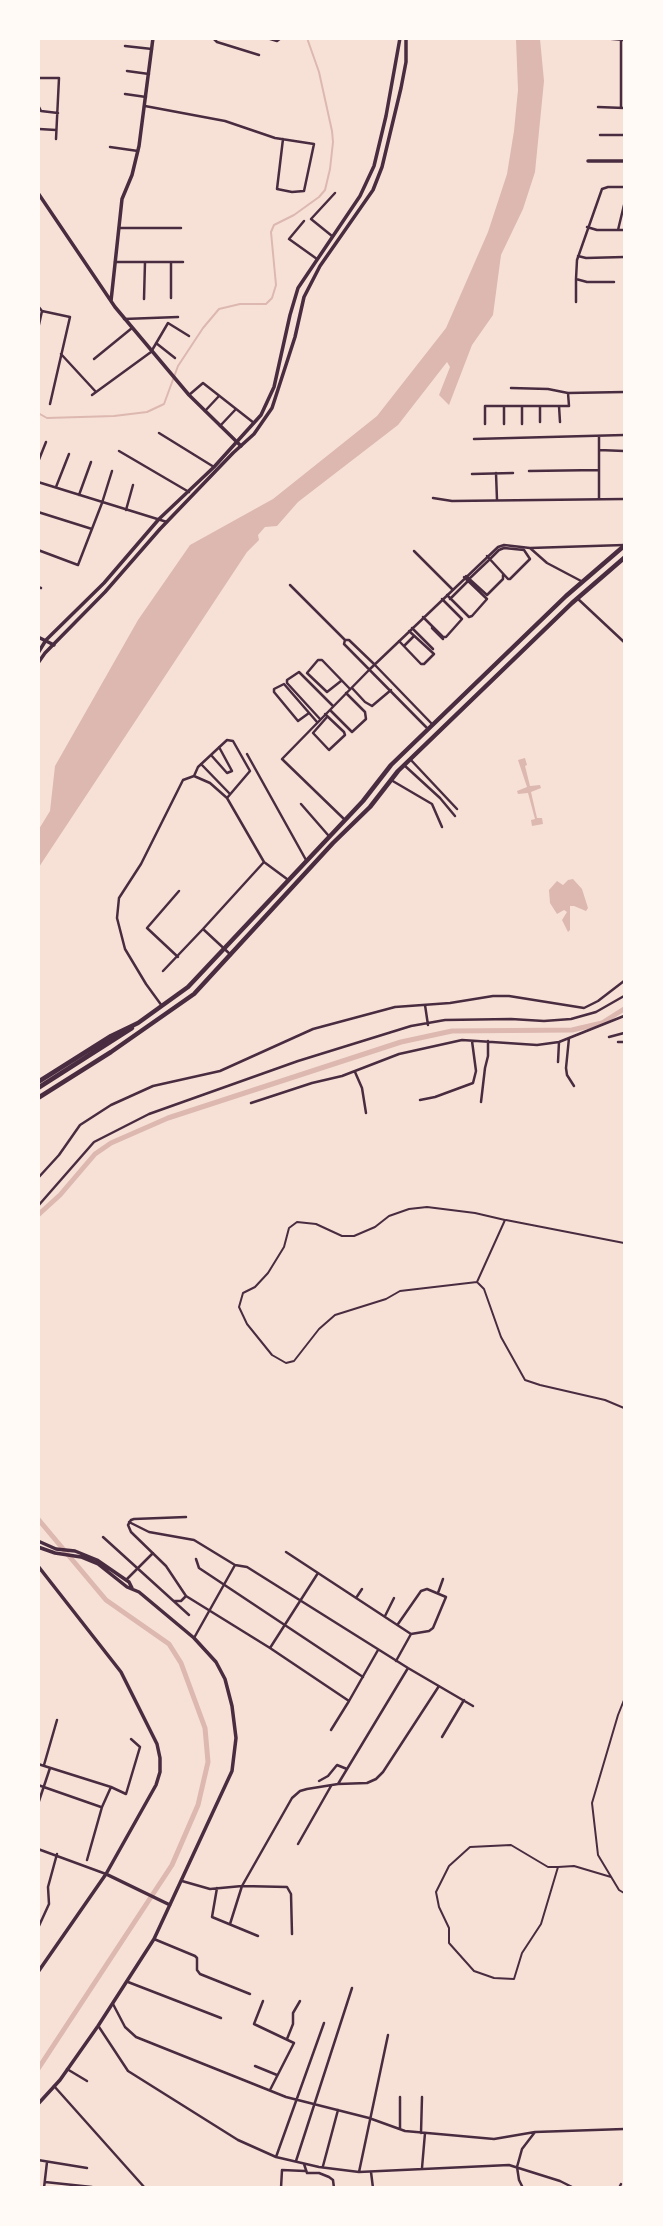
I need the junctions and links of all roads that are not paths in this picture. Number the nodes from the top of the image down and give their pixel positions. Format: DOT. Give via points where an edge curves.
graph roads {
  1 [pos="153,38"];
  2 [pos="214,38"];
  3 [pos="267,38"];
  4 [pos="281,38"];
  5 [pos="400,38"];
  6 [pos="406,38"];
  7 [pos="603,38"];
  8 [pos="623,40"];
  9 [pos="125,46"];
  10 [pos="152,49"];
  11 [pos="259,55"];
  12 [pos="127,71"];
  13 [pos="149,74"];
  14 [pos="38,78"];
  15 [pos="125,94"];
  16 [pos="146,97"];
  17 [pos="38,105"];
  18 [pos="145,106"];
  19 [pos="598,107"];
  20 [pos="623,108"];
  21 [pos="58,113"];
  22 [pos="40,129"];
  23 [pos="56,130"];
  24 [pos="600,135"];
  25 [pos="625,135"];
  26 [pos="56,139"];
  27 [pos="283,139"];
  28 [pos="110,147"];
  29 [pos="138,151"];
  30 [pos="588,161"];
  31 [pos="625,161"];
  32 [pos="625,187"];
  33 [pos="39,193"];
  34 [pos="335,193"];
  35 [pos="625,205"];
  36 [pos="304,221"];
  37 [pos="587,227"];
  38 [pos="119,228"];
  39 [pos="181,228"];
  40 [pos="618,230"];
  41 [pos="625,230"];
  42 [pos="332,236"];
  43 [pos="578,256"];
  44 [pos="625,257"];
  45 [pos="317,259"];
  46 [pos="115,262"];
  47 [pos="145,262"];
  48 [pos="171,262"];
  49 [pos="183,262"];
  50 [pos="576,279"];
  51 [pos="614,282"];
  52 [pos="171,298"];
  53 [pos="144,299"];
  54 [pos="111,302"];
  55 [pos="576,302"];
  56 [pos="38,306"];
  57 [pos="42,311"];
  58 [pos="178,317"];
  59 [pos="40,318"];
  60 [pos="124,319"];
  61 [pos="132,328"];
  62 [pos="38,329"];
  63 [pos="189,336"];
  64 [pos="156,343"];
  65 [pos="151,352"];
  66 [pos="61,354"];
  67 [pos="175,358"];
  68 [pos="94,359"];
  69 [pos="511,388"];
  70 [pos="625,392"];
  71 [pos="568,393"];
  72 [pos="189,395"];
  73 [pos="219,396"];
  74 [pos="268,401"];
  75 [pos="50,404"];
  76 [pos="274,404"];
  77 [pos="504,406"];
  78 [pos="522,406"];
  79 [pos="540,406"];
  80 [pos="559,406"];
  81 [pos="236,409"];
  82 [pos="205,411"];
  83 [pos="540,422"];
  84 [pos="560,422"];
  85 [pos="255,423"];
  86 [pos="485,424"];
  87 [pos="505,424"];
  88 [pos="523,424"];
  89 [pos="220,426"];
  90 [pos="159,433"];
  91 [pos="625,435"];
  92 [pos="598,436"];
  93 [pos="474,439"];
  94 [pos="236,441"];
  95 [pos="46,442"];
  96 [pos="241,446"];
  97 [pos="599,450"];
  98 [pos="119,451"];
  99 [pos="625,451"];
  100 [pos="68,454"];
  101 [pos="38,462"];
  102 [pos="91,462"];
  103 [pos="214,467"];
  104 [pos="599,470"];
  105 [pos="112,471"];
  106 [pos="529,471"];
  107 [pos="496,473"];
  108 [pos="513,473"];
  109 [pos="472,474"];
  110 [pos="38,482"];
  111 [pos="133,485"];
  112 [pos="56,488"];
  113 [pos="189,492"];
  114 [pos="79,495"];
  115 [pos="433,498"];
  116 [pos="599,499"];
  117 [pos="625,499"];
  118 [pos="497,500"];
  119 [pos="102,503"];
  120 [pos="126,510"];
  121 [pos="38,512"];
  122 [pos="159,519"];
  123 [pos="167,522"];
  124 [pos="93,529"];
  125 [pos="625,546"];
  126 [pos="530,548"];
  127 [pos="38,550"];
  128 [pos="414,551"];
  129 [pos="488,558"];
  130 [pos="625,558"];
  131 [pos="467,578"];
  132 [pos="583,582"];
  133 [pos="290,585"];
  134 [pos="452,589"];
  135 [pos="446,595"];
  136 [pos="450,598"];
  137 [pos="578,598"];
  138 [pos="442,599"];
  139 [pos="423,618"];
  140 [pos="411,629"];
  141 [pos="415,635"];
  142 [pos="38,637"];
  143 [pos="443,639"];
  144 [pos="46,640"];
  145 [pos="345,640"];
  146 [pos="399,641"];
  147 [pos="625,642"];
  148 [pos="54,645"];
  149 [pos="404,646"];
  150 [pos="433,649"];
  151 [pos="38,653"];
  152 [pos="38,663"];
  153 [pos="374,664"];
  154 [pos="370,669"];
  155 [pos="341,681"];
  156 [pos="350,688"];
  157 [pos="391,690"];
  158 [pos="346,693"];
  159 [pos="331,708"];
  160 [pos="309,713"];
  161 [pos="326,715"];
  162 [pos="319,720"];
  163 [pos="430,727"];
  164 [pos="436,733"];
  165 [pos="219,747"];
  166 [pos="247,754"];
  167 [pos="211,755"];
  168 [pos="410,759"];
  169 [pos="201,764"];
  170 [pos="404,765"];
  171 [pos="194,776"];
  172 [pos="391,780"];
  173 [pos="228,796"];
  174 [pos="301,804"];
  175 [pos="457,809"];
  176 [pos="455,816"];
  177 [pos="344,819"];
  178 [pos="442,827"];
  179 [pos="328,835"];
  180 [pos="306,860"];
  181 [pos="264,862"];
  182 [pos="288,880"];
  183 [pos="179,891"];
  184 [pos="204,929"];
  185 [pos="224,949"];
  186 [pos="231,955"];
  187 [pos="178,957"];
  188 [pos="163,971"];
  189 [pos="625,981"];
  190 [pos="625,996"];
  191 [pos="425,1005"];
  192 [pos="162,1006"];
  193 [pos="625,1016"];
  194 [pos="428,1025"];
  195 [pos="625,1033"];
  196 [pos="609,1037"];
  197 [pos="569,1038"];
  198 [pos="472,1041"];
  199 [pos="488,1041"];
  200 [pos="559,1042"];
  201 [pos="618,1042"];
  202 [pos="625,1042"];
  203 [pos="558,1062"];
  204 [pos="355,1072"];
  205 [pos="39,1074"];
  206 [pos="43,1081"];
  207 [pos="484,1082"];
  208 [pos="473,1083"];
  209 [pos="574,1086"];
  210 [pos="38,1088"];
  211 [pos="38,1098"];
  212 [pos="420,1100"];
  213 [pos="481,1102"];
  214 [pos="251,1103"];
  215 [pos="366,1113"];
  216 [pos="38,1178"];
  217 [pos="38,1206"];
  218 [pos="505,1220"];
  219 [pos="625,1242"];
  220 [pos="477,1282"];
  221 [pos="625,1408"];
  222 [pos="186,1517"];
  223 [pos="129,1522"];
  224 [pos="103,1537"];
  225 [pos="38,1542"];
  226 [pos="56,1551"];
  227 [pos="286,1552"];
  228 [pos="75,1553"];
  229 [pos="153,1553"];
  230 [pos="196,1559"];
  231 [pos="235,1565"];
  232 [pos="38,1566"];
  233 [pos="136,1569"];
  234 [pos="317,1573"];
  235 [pos="443,1579"];
  236 [pos="125,1580"];
  237 [pos="224,1584"];
  238 [pos="132,1588"];
  239 [pos="362,1589"];
  240 [pos="438,1593"];
  241 [pos="186,1596"];
  242 [pos="356,1598"];
  243 [pos="394,1598"];
  244 [pos="174,1601"];
  245 [pos="300,1601"];
  246 [pos="208,1611"];
  247 [pos="190,1615"];
  248 [pos="384,1616"];
  249 [pos="398,1624"];
  250 [pos="285,1626"];
  251 [pos="411,1634"];
  252 [pos="194,1638"];
  253 [pos="270,1648"];
  254 [pos="378,1650"];
  255 [pos="396,1661"];
  256 [pos="408,1668"];
  257 [pos="363,1677"];
  258 [pos="439,1686"];
  259 [pos="464,1700"];
  260 [pos="625,1700"];
  261 [pos="349,1701"];
  262 [pos="474,1706"];
  263 [pos="57,1720"];
  264 [pos="331,1730"];
  265 [pos="442,1737"];
  266 [pos="131,1739"];
  267 [pos="38,1764"];
  268 [pos="44,1765"];
  269 [pos="50,1768"];
  270 [pos="347,1769"];
  271 [pos="319,1781"];
  272 [pos="338,1784"];
  273 [pos="38,1785"];
  274 [pos="332,1785"];
  275 [pos="44,1786"];
  276 [pos="111,1787"];
  277 [pos="38,1804"];
  278 [pos="102,1807"];
  279 [pos="298,1844"];
  280 [pos="38,1849"];
  281 [pos="57,1854"];
  282 [pos="87,1860"];
  283 [pos="558,1867"];
  284 [pos="106,1874"];
  285 [pos="611,1877"];
  286 [pos="182,1881"];
  287 [pos="242,1886"];
  288 [pos="217,1888"];
  289 [pos="625,1893"];
  290 [pos="169,1905"];
  291 [pos="230,1924"];
  292 [pos="38,1928"];
  293 [pos="292,1934"];
  294 [pos="258,1936"];
  295 [pos="153,1939"];
  296 [pos="38,1972"];
  297 [pos="128,1983"];
  298 [pos="352,1988"];
  299 [pos="250,1994"];
  300 [pos="263,2001"];
  301 [pos="300,2001"];
  302 [pos="113,2004"];
  303 [pos="221,2018"];
  304 [pos="324,2023"];
  305 [pos="98,2026"];
  306 [pos="388,2035"];
  307 [pos="287,2039"];
  308 [pos="255,2066"];
  309 [pos="67,2070"];
  310 [pos="277,2075"];
  311 [pos="87,2081"];
  312 [pos="54,2086"];
  313 [pos="270,2090"];
  314 [pos="400,2097"];
  315 [pos="422,2097"];
  316 [pos="296,2099"];
  317 [pos="314,2104"];
  318 [pos="38,2105"];
  319 [pos="338,2110"];
  320 [pos="369,2118"];
  321 [pos="400,2129"];
  322 [pos="625,2129"];
  323 [pos="535,2132"];
  324 [pos="423,2133"];
  325 [pos="276,2157"];
  326 [pos="297,2158"];
  327 [pos="38,2160"];
  328 [pos="47,2162"];
  329 [pos="324,2162"];
  330 [pos="304,2164"];
  331 [pos="422,2166"];
  332 [pos="517,2167"];
  333 [pos="87,2168"];
  334 [pos="359,2168"];
  335 [pos="305,2171"];
  336 [pos="370,2172"];
  337 [pos="45,2182"];
  338 [pos="92,2187"];
  339 [pos="44,2188"];
  340 [pos="145,2188"];
  341 [pos="281,2188"];
  342 [pos="334,2188"];
  343 [pos="373,2188"];
  344 [pos="523,2188"];
  345 [pos="574,2188"];
  1 -- 10 [label="street"];
  2 -- 11 [label="street"];
  3 -- 4 [label="street"];
  5 -- 42 [label="street" via="374,166 366,187"];
  6 -- 76 [label="street" via="401,88 382,167 373,190 304,297"];
  7 -- 8 [label="street"];
  8 -- 20 [label="street"];
  9 -- 10 [label="street"];
  10 -- 13 [label="street"];
  12 -- 13 [label="street"];
  13 -- 16 [label="street"];
  14 -- 21 [label="street" via="59,78"];
  15 -- 16 [label="street"];
  16 -- 18 [label="street"];
  17 -- 21 [label="street" via="41,111"];
  18 -- 27 [label="street" via="225,121"];
  18 -- 29 [label="street"];
  19 -- 20 [label="street"];
  21 -- 23 [label="street"];
  22 -- 23 [label="street"];
  23 -- 26 [label="street"];
  24 -- 25 [label="street"];
  27 -- 27 [label="street" via="315,144 303,191 277,190"];
  28 -- 29 [label="street"];
  29 -- 38 [label="street" via="122,199"];
  30 -- 31 [label="street"];
  32 -- 37 [label="street" via="604,187"];
  33 -- 54 [label="street"];
  34 -- 42 [label="street" via="311,219"];
  35 -- 40 [label="street"];
  36 -- 45 [label="street" via="289,239"];
  37 -- 40 [label="street"];
  37 -- 43 [label="street"];
  38 -- 39 [label="street"];
  38 -- 46 [label="street"];
  40 -- 41 [label="street"];
  42 -- 45 [label="street"];
  43 -- 44 [label="street"];
  43 -- 50 [label="street"];
  45 -- 74 [label="street" via="294,298"];
  46 -- 47 [label="street"];
  46 -- 54 [label="street"];
  47 -- 48 [label="street"];
  47 -- 53 [label="street"];
  48 -- 49 [label="street"];
  48 -- 52 [label="street"];
  50 -- 51 [label="street"];
  50 -- 55 [label="street"];
  54 -- 60 [label="street"];
  56 -- 57 [label="street"];
  57 -- 59 [label="street"];
  57 -- 66 [label="street" via="70,317"];
  58 -- 60 [label="street"];
  59 -- 62 [label="street"];
  60 -- 61 [label="street"];
  61 -- 65 [label="street"];
  61 -- 68 [label="street"];
  63 -- 64 [label="street" via="168,323"];
  64 -- 65 [label="street"];
  64 -- 67 [label="street"];
  65 -- 66 [label="street" via="94,394"];
  65 -- 72 [label="street"];
  66 -- 75 [label="street"];
  69 -- 71 [label="street"];
  70 -- 71 [label="street"];
  71 -- 80 [label="street" via="569,406"];
  72 -- 73 [label="street" via="203,383"];
  72 -- 82 [label="street"];
  73 -- 81 [label="street"];
  73 -- 82 [label="street"];
  74 -- 76 [label="street"];
  74 -- 85 [label="street"];
  76 -- 96 [label="street" via="263,424"];
  77 -- 78 [label="street"];
  77 -- 86 [label="street" via="485,406"];
  77 -- 87 [label="street"];
  78 -- 79 [label="street"];
  78 -- 88 [label="street"];
  79 -- 80 [label="street"];
  79 -- 83 [label="street"];
  80 -- 84 [label="street"];
  81 -- 85 [label="street"];
  81 -- 89 [label="street"];
  82 -- 89 [label="street"];
  85 -- 94 [label="street"];
  89 -- 94 [label="street"];
  90 -- 103 [label="street"];
  91 -- 92 [label="street"];
  92 -- 93 [label="street"];
  92 -- 97 [label="street"];
  94 -- 96 [label="street"];
  94 -- 103 [label="street"];
  95 -- 101 [label="street"];
  96 -- 123 [label="street"];
  97 -- 99 [label="street"];
  97 -- 104 [label="street"];
  98 -- 113 [label="street"];
  100 -- 112 [label="street"];
  102 -- 114 [label="street"];
  103 -- 113 [label="street"];
  104 -- 106 [label="street"];
  104 -- 116 [label="street"];
  105 -- 119 [label="street"];
  107 -- 108 [label="street"];
  107 -- 109 [label="street"];
  107 -- 118 [label="street"];
  110 -- 112 [label="street"];
  111 -- 120 [label="street"];
  112 -- 114 [label="street"];
  113 -- 122 [label="street"];
  114 -- 119 [label="street"];
  115 -- 118 [label="street"];
  116 -- 117 [label="street"];
  116 -- 118 [label="street"];
  119 -- 120 [label="street"];
  119 -- 124 [label="street"];
  120 -- 122 [label="street"];
  121 -- 124 [label="street"];
  122 -- 123 [label="street"];
  122 -- 144 [label="street"];
  123 -- 148 [label="street"];
  124 -- 127 [label="street" via="78,565"];
  125 -- 126 [label="street"];
  125 -- 132 [label="main road"];
  126 -- 129 [label="street" via="504,545"];
  126 -- 132 [label="street"];
  128 -- 134 [label="street"];
  129 -- 129 [label="street" via="510,579 530,559 522,549 504,548"];
  129 -- 131 [label="street"];
  129 -- 131 [label="street" via="504,577 489,594"];
  130 -- 137 [label="main road"];
  131 -- 134 [label="street"];
  131 -- 136 [label="street"];
  131 -- 136 [label="street" via="487,599 470,617"];
  132 -- 163 [label="main road"];
  133 -- 145 [label="street"];
  134 -- 135 [label="street"];
  135 -- 136 [label="street"];
  135 -- 138 [label="street"];
  137 -- 147 [label="street"];
  137 -- 164 [label="main road"];
  138 -- 139 [label="street"];
  138 -- 139 [label="street" via="462,619 446,637"];
  139 -- 140 [label="street"];
  139 -- 143 [label="street"];
  140 -- 141 [label="street"];
  140 -- 146 [label="street"];
  140 -- 150 [label="street"];
  141 -- 149 [label="street"];
  141 -- 149 [label="street" via="434,654 421,664"];
  142 -- 144 [label="street"];
  144 -- 148 [label="street"];
  144 -- 151 [label="street"];
  145 -- 153 [label="street"];
  145 -- 154 [label="street"];
  146 -- 149 [label="street"];
  146 -- 153 [label="street"];
  148 -- 152 [label="street"];
  153 -- 154 [label="street"];
  153 -- 163 [label="street"];
  154 -- 156 [label="street"];
  154 -- 157 [label="street"];
  155 -- 155 [label="street" via="327,692 307,673 320,659"];
  155 -- 156 [label="street"];
  156 -- 157 [label="street" via="372,706"];
  156 -- 158 [label="street"];
  157 -- 163 [label="street"];
  158 -- 159 [label="street"];
  158 -- 159 [label="street" via="366,719 352,732"];
  159 -- 161 [label="street"];
  159 -- 162 [label="street" via="299,672 287,680"];
  160 -- 160 [label="street" via="284,684 274,689 298,721"];
  160 -- 162 [label="street"];
  161 -- 161 [label="street" via="345,735 329,750 313,733"];
  161 -- 162 [label="street"];
  162 -- 177 [label="street" via="282,759"];
  163 -- 164 [label="main road"];
  163 -- 177 [label="main road"];
  164 -- 168 [label="main road"];
  165 -- 167 [label="street"];
  165 -- 167 [label="street" via="232,771 227,773"];
  165 -- 173 [label="street" via="233,741 250,771"];
  166 -- 180 [label="street"];
  167 -- 169 [label="street"];
  168 -- 170 [label="main road"];
  168 -- 175 [label="street"];
  169 -- 171 [label="street"];
  169 -- 173 [label="street"];
  170 -- 172 [label="main road"];
  170 -- 176 [label="street"];
  171 -- 173 [label="street"];
  171 -- 192 [label="street" via="183,780 119,898 117,918 125,949"];
  172 -- 178 [label="street" via="432,804"];
  172 -- 186 [label="main road"];
  173 -- 181 [label="street"];
  174 -- 179 [label="street"];
  177 -- 179 [label="main road"];
  179 -- 180 [label="main road"];
  180 -- 182 [label="main road"];
  181 -- 182 [label="street"];
  181 -- 184 [label="street"];
  182 -- 185 [label="main road"];
  183 -- 187 [label="street" via="146,928"];
  184 -- 185 [label="street"];
  184 -- 187 [label="street"];
  185 -- 186 [label="street"];
  185 -- 192 [label="main road" via="188,987"];
  186 -- 211 [label="main road" via="194,994"];
  187 -- 188 [label="street"];
  189 -- 191 [label="street" via="584,1007 509,996"];
  190 -- 194 [label="street" via="571,1019 445,1020"];
  191 -- 194 [label="street"];
  191 -- 216 [label="street" via="395,1007 313,1029 220,1071 146,1089 80,1125"];
  192 -- 206 [label="main road"];
  193 -- 197 [label="street"];
  194 -- 217 [label="street" via="411,1026 298,1061 149,1114 94,1142"];
  195 -- 196 [label="street"];
  197 -- 200 [label="street"];
  197 -- 209 [label="street" via="566,1068"];
  198 -- 199 [label="street"];
  198 -- 204 [label="street" via="399,1054"];
  198 -- 208 [label="street"];
  199 -- 200 [label="street"];
  199 -- 207 [label="street"];
  200 -- 203 [label="street"];
  201 -- 202 [label="street"];
  204 -- 214 [label="street"];
  204 -- 215 [label="street"];
  205 -- 206 [label="street"];
  206 -- 210 [label="main road"];
  207 -- 208 [label="street"];
  207 -- 213 [label="street"];
  208 -- 212 [label="street"];
  218 -- 219 [label="street"];
  218 -- 220 [label="street"];
  218 -- 220 [label="street" via="427,1207 389,1216 354,1236 298,1222 289,1228 284,1247 268,1273 243,1293 239,1307 272,1355 286,1363 294,1361 335,1315 400,1291"];
  220 -- 221 [label="street" via="525,1380"];
  222 -- 223 [label="street"];
  223 -- 229 [label="street" via="129,1529"];
  223 -- 231 [label="street" via="149,1532 194,1540"];
  224 -- 233 [label="street"];
  225 -- 226 [label="street"];
  225 -- 226 [label="street"];
  226 -- 228 [label="street"];
  227 -- 234 [label="street"];
  228 -- 236 [label="street" via="97,1560"];
  228 -- 238 [label="street"];
  229 -- 233 [label="street"];
  229 -- 241 [label="street"];
  230 -- 237 [label="street" via="199,1568"];
  231 -- 237 [label="street"];
  231 -- 245 [label="street" via="247,1567"];
  232 -- 284 [label="street" via="121,1672 157,1744 160,1772 156,1785"];
  233 -- 236 [label="street"];
  233 -- 244 [label="street"];
  234 -- 242 [label="street"];
  234 -- 245 [label="street"];
  235 -- 240 [label="street"];
  236 -- 238 [label="street"];
  237 -- 246 [label="street"];
  237 -- 250 [label="street"];
  238 -- 252 [label="street"];
  239 -- 242 [label="street"];
  240 -- 249 [label="street" via="421,1591"];
  240 -- 251 [label="street" via="447,1600 433,1628"];
  241 -- 244 [label="street"];
  241 -- 246 [label="street"];
  242 -- 248 [label="street"];
  243 -- 248 [label="street"];
  244 -- 247 [label="street"];
  245 -- 250 [label="street"];
  245 -- 254 [label="street"];
  246 -- 252 [label="street"];
  246 -- 253 [label="street"];
  248 -- 249 [label="street"];
  249 -- 251 [label="street"];
  250 -- 253 [label="street"];
  250 -- 257 [label="street"];
  251 -- 255 [label="street"];
  252 -- 286 [label="street" via="225,1679 236,1750 232,1770"];
  253 -- 261 [label="street"];
  254 -- 255 [label="street"];
  254 -- 257 [label="street"];
  255 -- 256 [label="street"];
  256 -- 258 [label="street"];
  256 -- 270 [label="street"];
  257 -- 261 [label="street"];
  258 -- 259 [label="street"];
  258 -- 272 [label="street" via="376,1779"];
  259 -- 262 [label="street"];
  259 -- 265 [label="street"];
  260 -- 285 [label="street" via="592,1803 598,1855"];
  261 -- 264 [label="street"];
  263 -- 268 [label="street"];
  266 -- 276 [label="street" via="140,1747 126,1794"];
  267 -- 268 [label="street"];
  268 -- 269 [label="street"];
  269 -- 275 [label="street"];
  269 -- 276 [label="street"];
  270 -- 271 [label="street" via="337,1765"];
  270 -- 272 [label="street"];
  272 -- 274 [label="street"];
  273 -- 275 [label="street"];
  274 -- 279 [label="street"];
  274 -- 287 [label="street" via="300,1791 292,1798"];
  275 -- 277 [label="street"];
  275 -- 278 [label="street"];
  276 -- 278 [label="street"];
  278 -- 282 [label="street"];
  280 -- 281 [label="street"];
  281 -- 284 [label="street"];
  281 -- 292 [label="street" via="48,1887 50,1904"];
  283 -- 283 [label="street" via="548,1867 511,1845 470,1847 449,1866 436,1892 439,1908 449,1928 449,1943 474,1970 514,1979 541,1924"];
  283 -- 285 [label="street" via="574,1866"];
  284 -- 290 [label="street"];
  284 -- 296 [label="street"];
  285 -- 289 [label="street"];
  286 -- 288 [label="street"];
  286 -- 290 [label="street"];
  287 -- 288 [label="street"];
  287 -- 291 [label="street"];
  287 -- 293 [label="street" via="289,1888"];
  288 -- 291 [label="street" via="212,1917"];
  290 -- 295 [label="street"];
  291 -- 294 [label="street"];
  295 -- 297 [label="street"];
  295 -- 299 [label="street" via="195,1956 200,1974"];
  297 -- 302 [label="street"];
  297 -- 303 [label="street"];
  298 -- 317 [label="street"];
  300 -- 307 [label="street" via="254,2024"];
  301 -- 307 [label="street"];
  302 -- 305 [label="street"];
  302 -- 313 [label="street" via="136,2037"];
  304 -- 316 [label="street"];
  305 -- 309 [label="street"];
  305 -- 325 [label="street" via="128,2071 238,2140"];
  306 -- 320 [label="street"];
  307 -- 310 [label="street" via="293,2042"];
  308 -- 310 [label="street"];
  309 -- 311 [label="street"];
  309 -- 312 [label="street"];
  310 -- 313 [label="street"];
  312 -- 318 [label="street"];
  312 -- 340 [label="street"];
  313 -- 316 [label="street"];
  314 -- 321 [label="street"];
  315 -- 324 [label="street"];
  316 -- 317 [label="street"];
  316 -- 325 [label="street"];
  317 -- 319 [label="street"];
  317 -- 326 [label="street"];
  319 -- 320 [label="street"];
  319 -- 329 [label="street"];
  320 -- 321 [label="street"];
  320 -- 334 [label="street"];
  321 -- 324 [label="street"];
  322 -- 323 [label="street"];
  323 -- 324 [label="street" via="494,2139"];
  323 -- 332 [label="street" via="522,2149"];
  324 -- 331 [label="street"];
  325 -- 326 [label="street"];
  326 -- 330 [label="street"];
  327 -- 328 [label="street"];
  328 -- 333 [label="street"];
  328 -- 337 [label="street"];
  329 -- 330 [label="street"];
  329 -- 334 [label="street"];
  330 -- 335 [label="street"];
  331 -- 332 [label="street"];
  331 -- 336 [label="street"];
  332 -- 344 [label="street"];
  332 -- 345 [label="street"];
  334 -- 336 [label="street"];
  335 -- 341 [label="street" via="282,2170"];
  335 -- 342 [label="street" via="329,2177"];
  336 -- 343 [label="street"];
  337 -- 338 [label="street"];
  337 -- 339 [label="street"];
}
